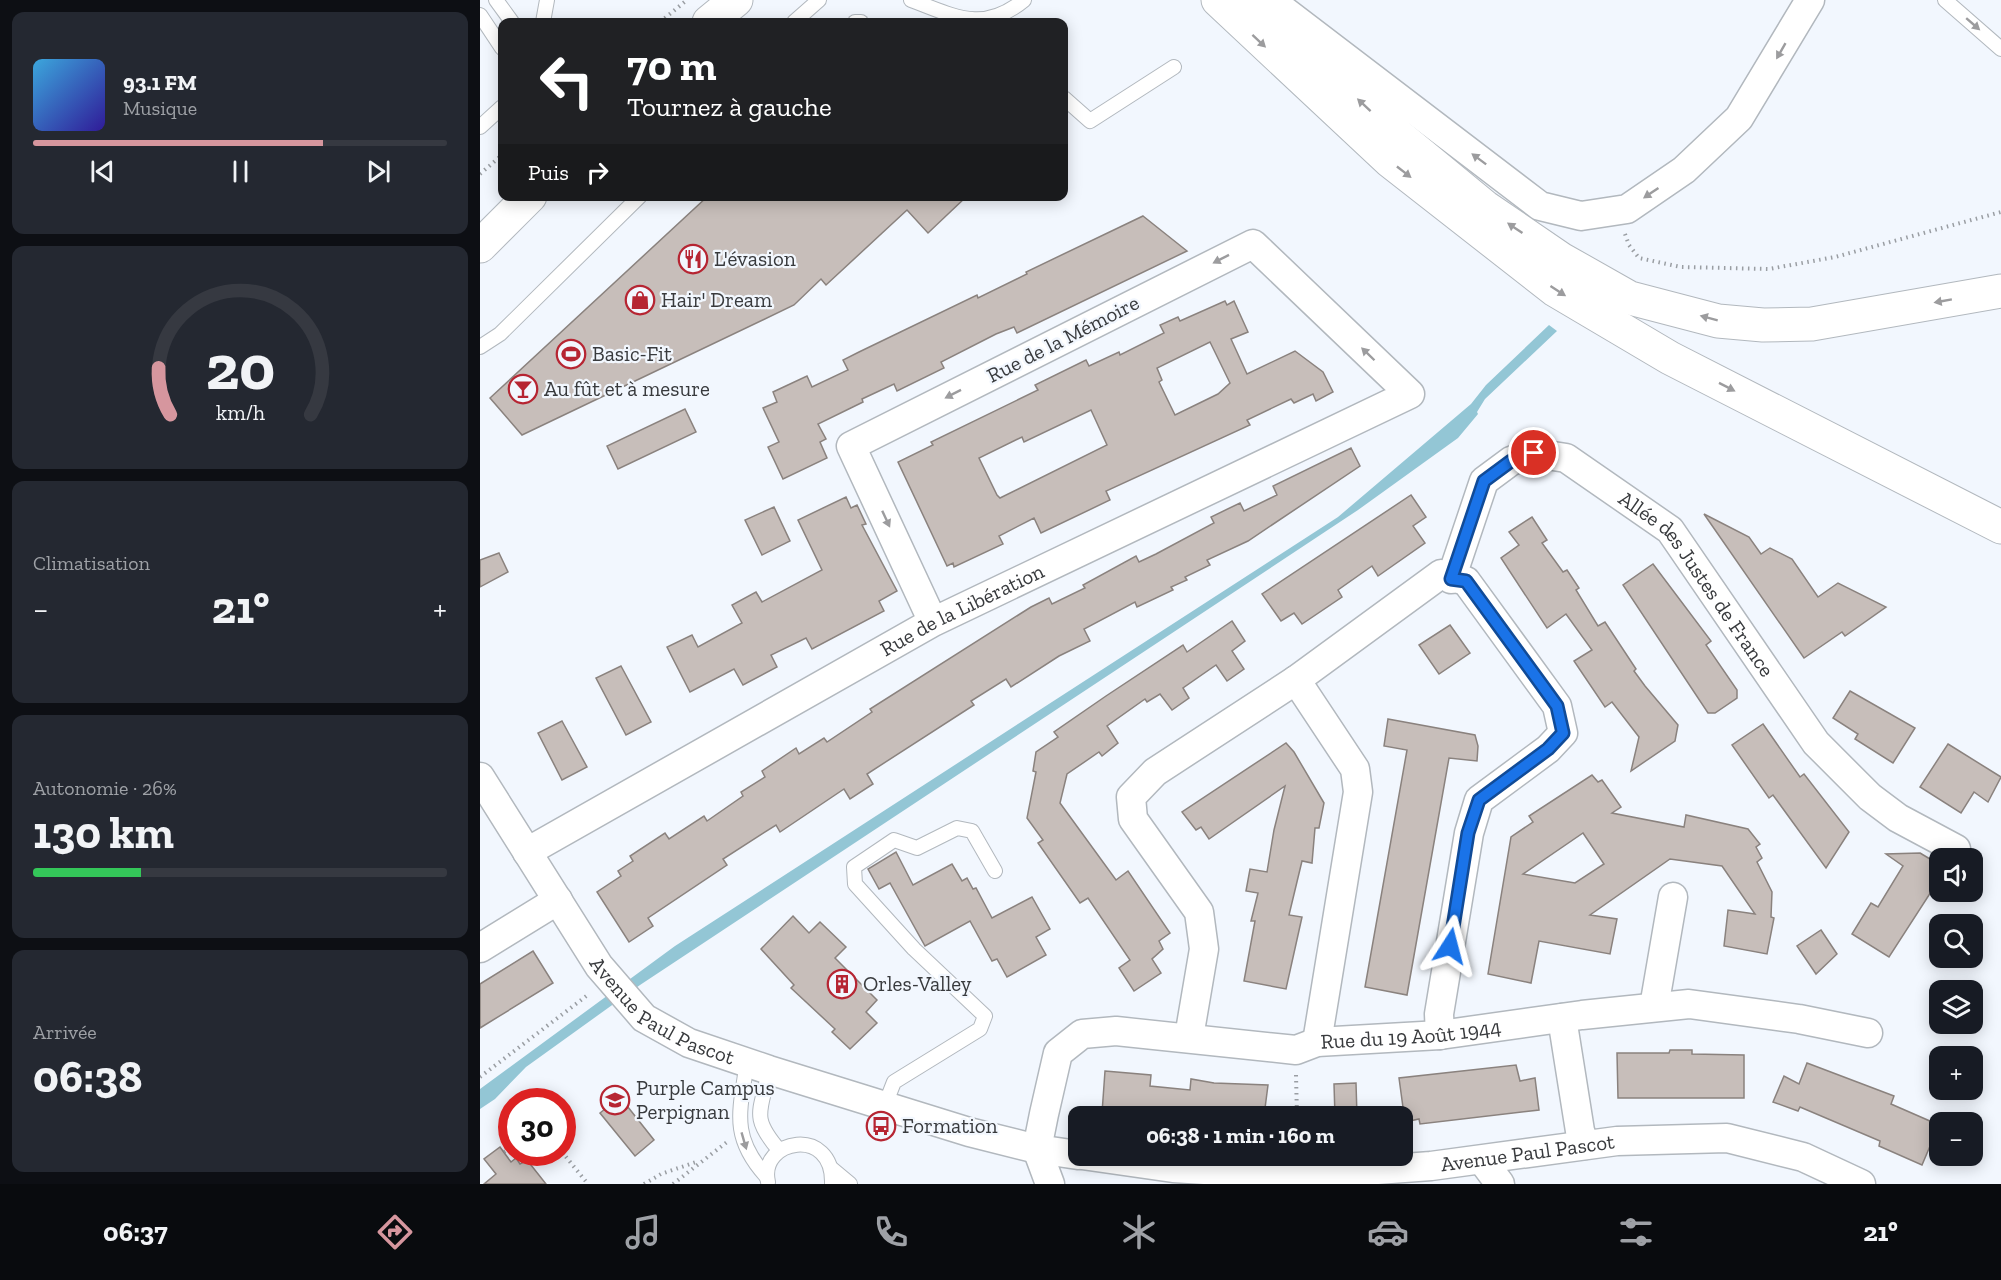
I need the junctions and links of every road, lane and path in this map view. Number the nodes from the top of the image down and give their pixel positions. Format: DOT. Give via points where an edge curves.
graph roads {
  1 [pos="496,0"];
  2 [pos="547,0"];
  3 [pos="687,0"];
  4 [pos="736,0"];
  5 [pos="819,0"];
  6 [pos="911,0"];
  7 [pos="1024,0"];
  8 [pos="1218,0"];
  9 [pos="1252,0"];
  10 [pos="1269,0"];
  11 [pos="1810,0"];
  12 [pos="1945,0"];
  13 [pos="480,15"];
  14 [pos="510,18"];
  15 [pos="544,18"];
  16 [pos="665,18"];
  17 [pos="714,18"];
  18 [pos="799,18"];
  19 [pos="959,18"];
  20 [pos="996,18"];
  21 [pos="498,42"];
  22 [pos="2001,49"];
  23 [pos="1174,67"];
  24 [pos="1068,102"];
  25 [pos="498,111"];
  26 [pos="480,127"];
  27 [pos="498,158"];
  28 [pos="480,174"];
  29 [pos="503,201"];
  30 [pos="525,201"];
  31 [pos="635,201"];
  32 [pos="1619,210"];
  33 [pos="2001,212"];
  34 [pos="480,221"];
  35 [pos="480,246"];
  36 [pos="2001,291"];
  37 [pos="480,348"];
  38 [pos="1410,394"];
  39 [pos="2001,526"];
  40 [pos="1451,579"];
  41 [pos="933,622"];
  42 [pos="1296,680"];
  43 [pos="480,777"];
  44 [pos="1954,848"];
  45 [pos="527,852"];
  46 [pos="995,871"];
  47 [pos="1673,897"];
  48 [pos="558,900"];
  49 [pos="480,948"];
  50 [pos="610,978"];
  51 [pos="1654,1007"];
  52 [pos="1562,1018"];
  53 [pos="1868,1033"];
  54 [pos="1440,1035"];
  55 [pos="1189,1037"];
  56 [pos="1306,1046"];
  57 [pos="758,1066"];
  58 [pos="480,1077"];
  59 [pos="885,1105"];
  60 [pos="1298,1106"];
  61 [pos="741,1131"];
  62 [pos="1585,1145"];
  63 [pos="1037,1149"];
  64 [pos="779,1150"];
  65 [pos="1068,1153"];
  66 [pos="703,1160"];
  67 [pos="1482,1160"];
  68 [pos="573,1166"];
  69 [pos="1159,1166"];
  70 [pos="1413,1166"];
  71 [pos="1413,1166"];
  72 [pos="832,1169"];
  73 [pos="767,1180"];
  74 [pos="588,1184"];
  75 [pos="644,1184"];
  76 [pos="673,1184"];
  77 [pos="832,1184"];
  78 [pos="850,1184"];
  79 [pos="1050,1184"];
  80 [pos="1500,1184"];
  81 [pos="1861,1184"];
  1 -- 14 [label="lane"];
  2 -- 15 [label="lane"];
  3 -- 16 [label="path"];
  4 -- 17 [label="main road"];
  5 -- 18 [label="lane"];
  6 -- 19 [label="lane"];
  7 -- 20 [label="lane"];
  8 -- 39 [label="main road, one-way" via="1390,161 1555,290 1670,358"];
  36 -- 9 [label="main road, one-way" via="1812,324 1763,325 1718,321 1630,298 1561,259 1485,207 1400,138"];
  32 -- 10 [label="street, one-way" via="1581,216 1540,206"];
  11 -- 32 [label="street, one-way" via="1739,118 1684,171 1628,209"];
  12 -- 22 [label="lane, one-way"];
  13 -- 21 [label="lane"];
  23 -- 24 [label="lane" via="1090,121"];
  25 -- 26 [label="lane"];
  27 -- 28 [label="path"];
  29 -- 34 [label="main road"];
  30 -- 35 [label="main road"];
  31 -- 37 [label="lane" via="500,334"];
  32 -- 33 [label="path" via="1629,245 1639,258 1681,267 1769,269 1835,257"];
  38 -- 41 [label="street, Rue de la Libération"];
  38 -- 41 [label="street, Rue de la Mémoire, one-way" via="1253,243 851,446"];
  40 -- 42 [label="street" via="1441,574"];
  40 -- 44 [label="street, Allée des Justes de France" via="1484,481 1511,461 1534,453 1566,458 1670,530 1816,743 1898,818"];
  40 -- 54 [label="street" via="1466,581 1557,706 1563,733 1548,749 1479,800 1468,833 1439,1014"];
  41 -- 45 [label="street, Rue de la Libération"];
  42 -- 55 [label="street" via="1155,772 1131,797 1133,819 1199,912 1204,949"];
  42 -- 56 [label="street" via="1355,769 1358,792"];
  43 -- 45 [label="street, Avenue Paul Pascot"];
  45 -- 48 [label="street, Avenue Paul Pascot"];
  46 -- 59 [label="lane" via="972,831 957,828 917,848 894,840 854,867 855,885 914,949 985,1016 980,1029 894,1082"];
  47 -- 51 [label="street"];
  48 -- 49 [label="street"];
  48 -- 50 [label="street, Avenue Paul Pascot"];
  50 -- 57 [label="street, Avenue Paul Pascot" via="644,1018 689,1043"];
  50 -- 58 [label="path"];
  51 -- 52 [label="street, Rue du 19 Août 1944"];
  51 -- 53 [label="street, Rue du 19 Août 1944" via="1689,1004"];
  52 -- 54 [label="street, Rue du 19 Août 1944"];
  52 -- 62 [label="street"];
  54 -- 56 [label="street, Rue du 19 Août 1944"];
  55 -- 56 [label="street, Rue du 19 Août 1944"];
  55 -- 63 [label="street, Rue du 19 Août 1944" via="1116,1030 1082,1034 1058,1053"];
  56 -- 60 [label="path"];
  57 -- 59 [label="street, Avenue Paul Pascot"];
  57 -- 61 [label="lane" via="741,1101"];
  57 -- 64 [label="lane" via="762,1130"];
  59 -- 63 [label="street, Avenue Paul Pascot"];
  61 -- 66 [label="path"];
  61 -- 73 [label="lane, one-way" via="750,1157"];
  62 -- 67 [label="street, Avenue Paul Pascot"];
  62 -- 81 [label="street, Avenue Paul Pascot" via="1727,1138 1803,1157"];
  63 -- 65 [label="street, Avenue Paul Pascot"];
  63 -- 79 [label="street"];
  64 -- 72 [label="lane" via="795,1144 809,1145 823,1153"];
  64 -- 73 [label="lane" via="769,1163"];
  66 -- 75 [label="path"];
  66 -- 76 [label="path"];
  67 -- 71 [label="street, Avenue Paul Pascot"];
  67 -- 80 [label="street"];
  68 -- 74 [label="path"];
  69 -- 70 [label="street, Avenue Paul Pascot" via="1298,1176"];
  72 -- 77 [label="lane"];
  72 -- 78 [label="lane"];
}
